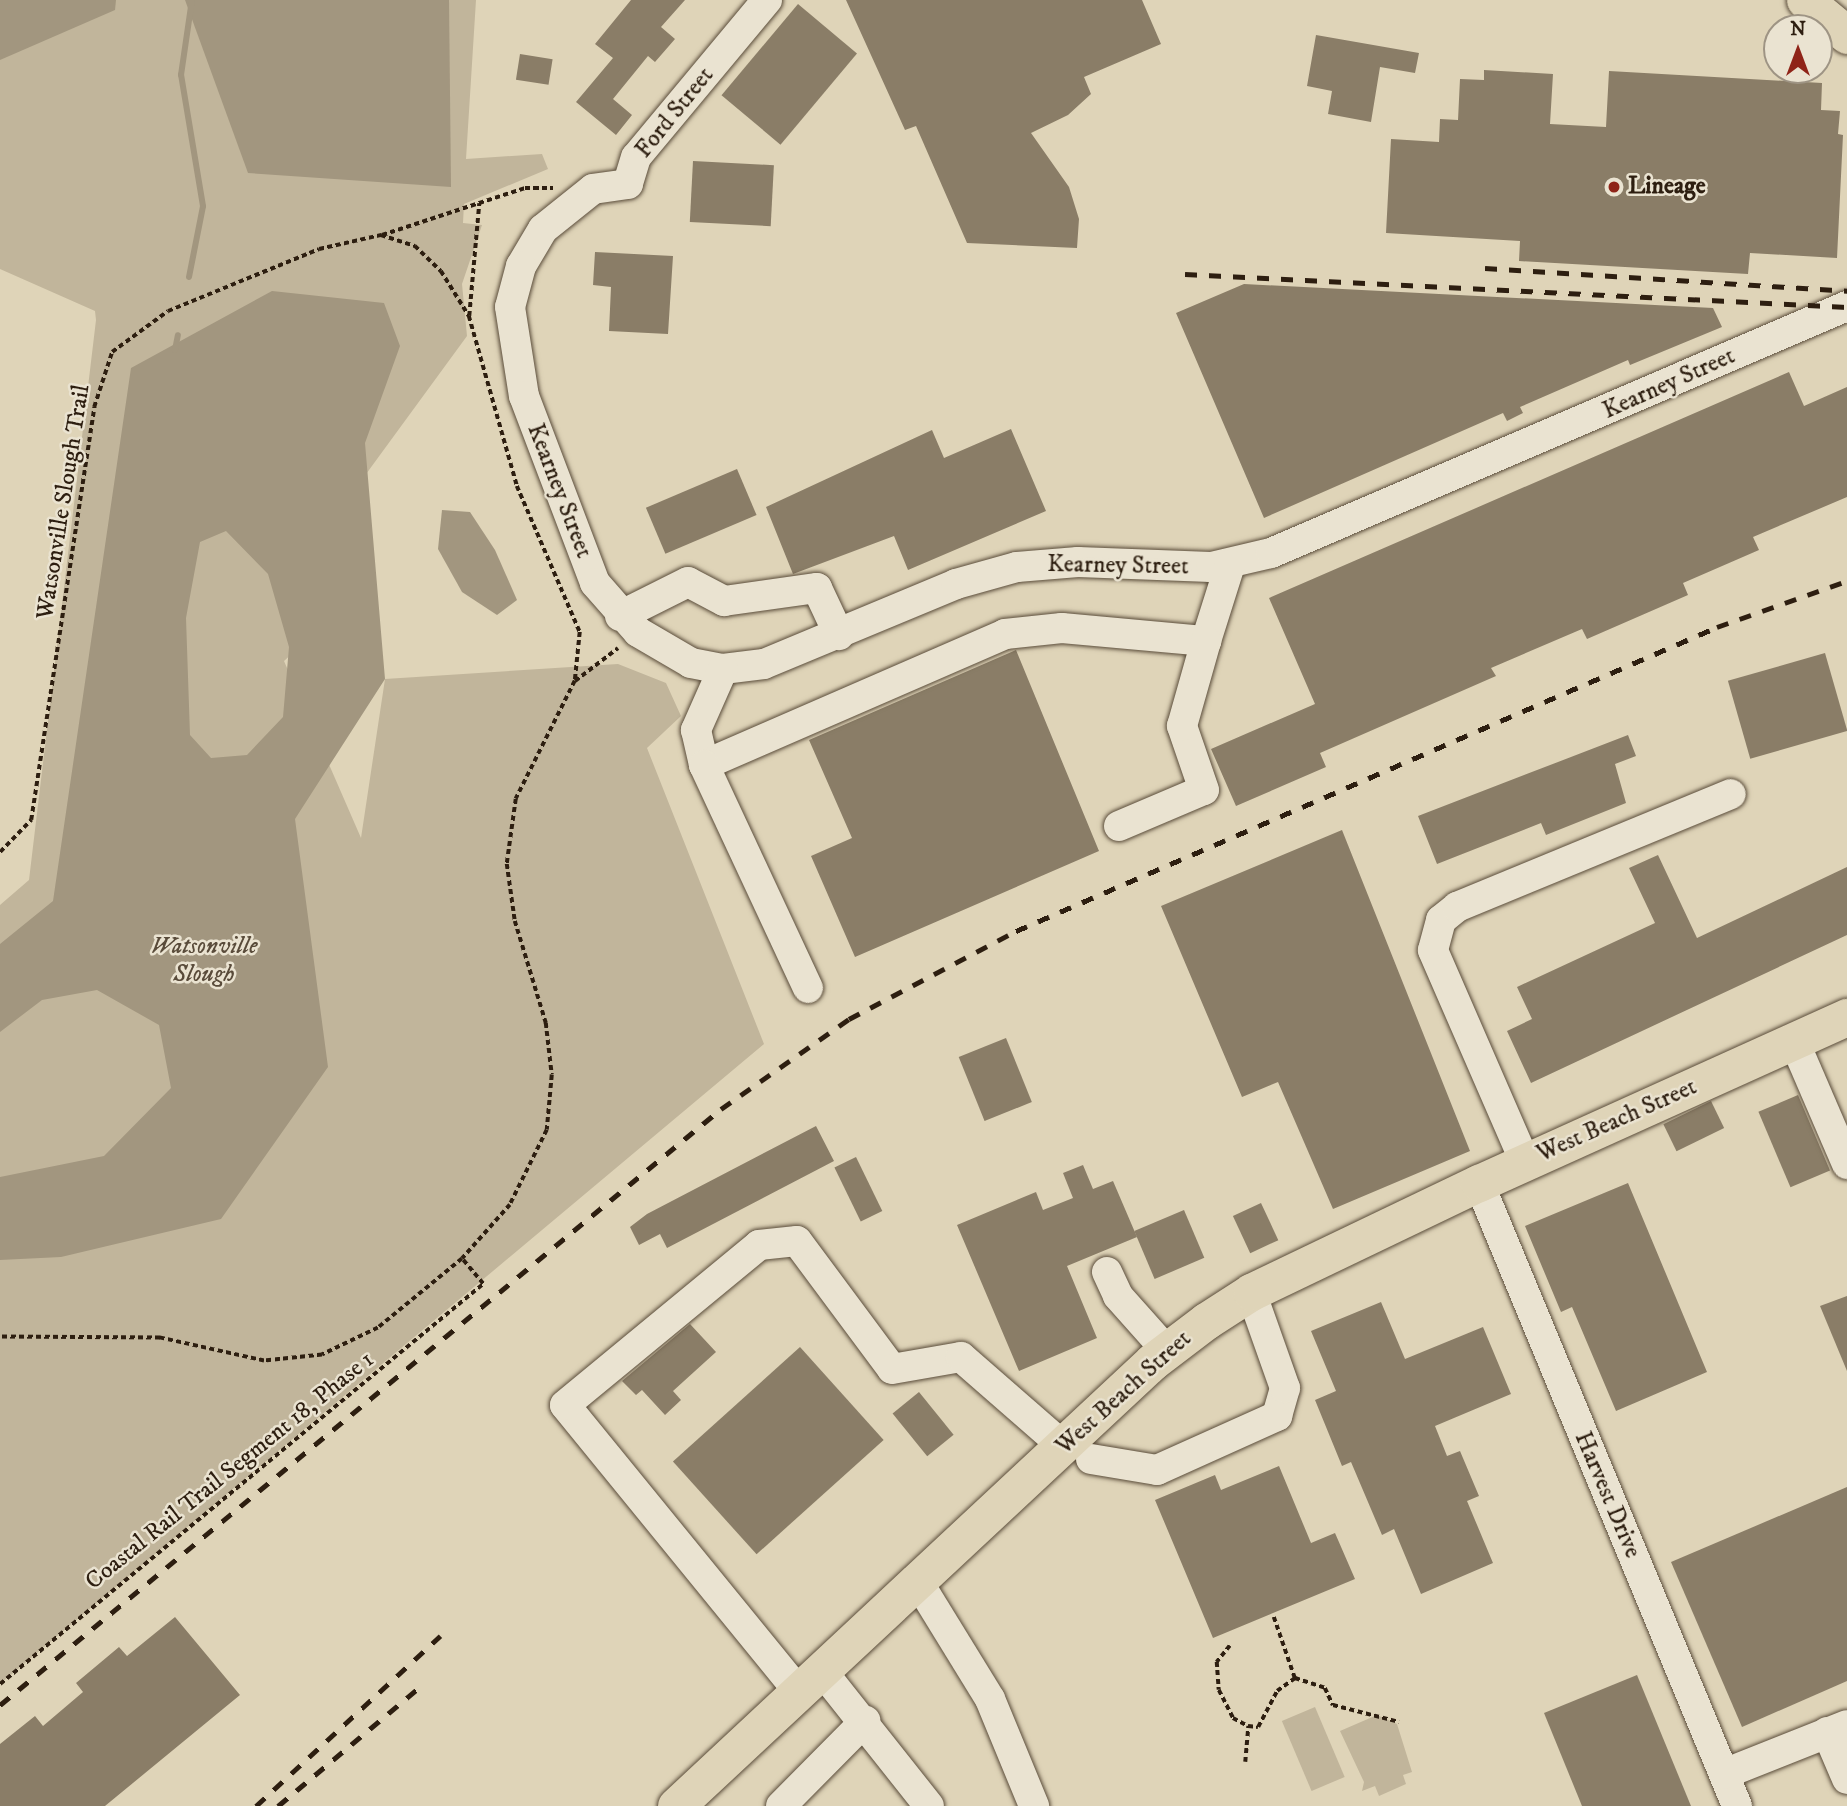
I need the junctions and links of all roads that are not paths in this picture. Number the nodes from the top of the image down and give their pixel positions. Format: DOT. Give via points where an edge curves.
graph roads {
  1 [pos="767,0"];
  2 [pos="1805,0"];
  3 [pos="1847,34"];
  4 [pos="543,229"];
  5 [pos="1847,306"];
  6 [pos="1230,565"];
  7 [pos="629,624"];
  8 [pos="839,635"];
  9 [pos="1206,640"];
  10 [pos="723,669"];
  11 [pos="704,765"];
  12 [pos="1731,794"];
  13 [pos="1119,826"];
  14 [pos="808,988"];
  15 [pos="1847,1017"];
  16 [pos="1794,1041"];
  17 [pos="1525,1162"];
  18 [pos="1847,1164"];
  19 [pos="1479,1183"];
  20 [pos="1107,1272"];
  21 [pos="1251,1293"];
  22 [pos="1167,1351"];
  23 [pos="1077,1453"];
  24 [pos="918,1582"];
  25 [pos="811,1682"];
  26 [pos="865,1721"];
  27 [pos="1837,1729"];
  28 [pos="1724,1774"];
  29 [pos="1847,1779"];
  30 [pos="676,1806"];
  31 [pos="781,1806"];
  32 [pos="929,1806"];
  33 [pos="1034,1806"];
  34 [pos="1737,1806"];
  1 -- 4 [label="street, Ford Street" via="636,157 628,184 593,189"];
  2 -- 3 [label="main road"];
  4 -- 7 [label="street, Kearney Street" via="513,286 512,349 547,467 582,556"];
  5 -- 6 [label="street, Kearney Street" via="1315,539"];
  6 -- 8 [label="street, Kearney Street" via="1017,567 956,584"];
  6 -- 9 [label="street"];
  7 -- 8 [label="street" via="688,582 724,601 817,588"];
  7 -- 10 [label="street, Kearney Street" via="682,659"];
  8 -- 10 [label="street, Kearney Street" via="764,664"];
  9 -- 11 [label="street" via="1062,628 1005,634"];
  9 -- 13 [label="street" via="1182,726 1204,790"];
  10 -- 11 [label="street" via="696,730"];
  11 -- 14 [label="street"];
  12 -- 17 [label="street" via="1457,907 1441,920 1433,950"];
  15 -- 16 [label="main road, West Beach Street"];
  16 -- 17 [label="main road, West Beach Street"];
  16 -- 18 [label="street"];
  17 -- 19 [label="main road, West Beach Street"];
  19 -- 21 [label="main road, West Beach Street"];
  19 -- 28 [label="street, Harvest Drive"];
  20 -- 22 [label="street" via="1118,1296"];
  21 -- 22 [label="main road, West Beach Street"];
  21 -- 23 [label="street" via="1285,1388 1278,1416 1157,1470"];
  22 -- 23 [label="main road, West Beach Street"];
  23 -- 24 [label="main road, West Beach Street"];
  23 -- 25 [label="street" via="961,1357 892,1369 797,1241 759,1245 565,1405"];
  24 -- 25 [label="main road, West Beach Street"];
  24 -- 33 [label="street" via="990,1699"];
  25 -- 26 [label="street"];
  25 -- 30 [label="main road, West Beach Street"];
  26 -- 31 [label="street"];
  26 -- 32 [label="street"];
  27 -- 28 [label="street"];
  27 -- 29 [label="street"];
  28 -- 34 [label="street, Harvest Drive"];
}
